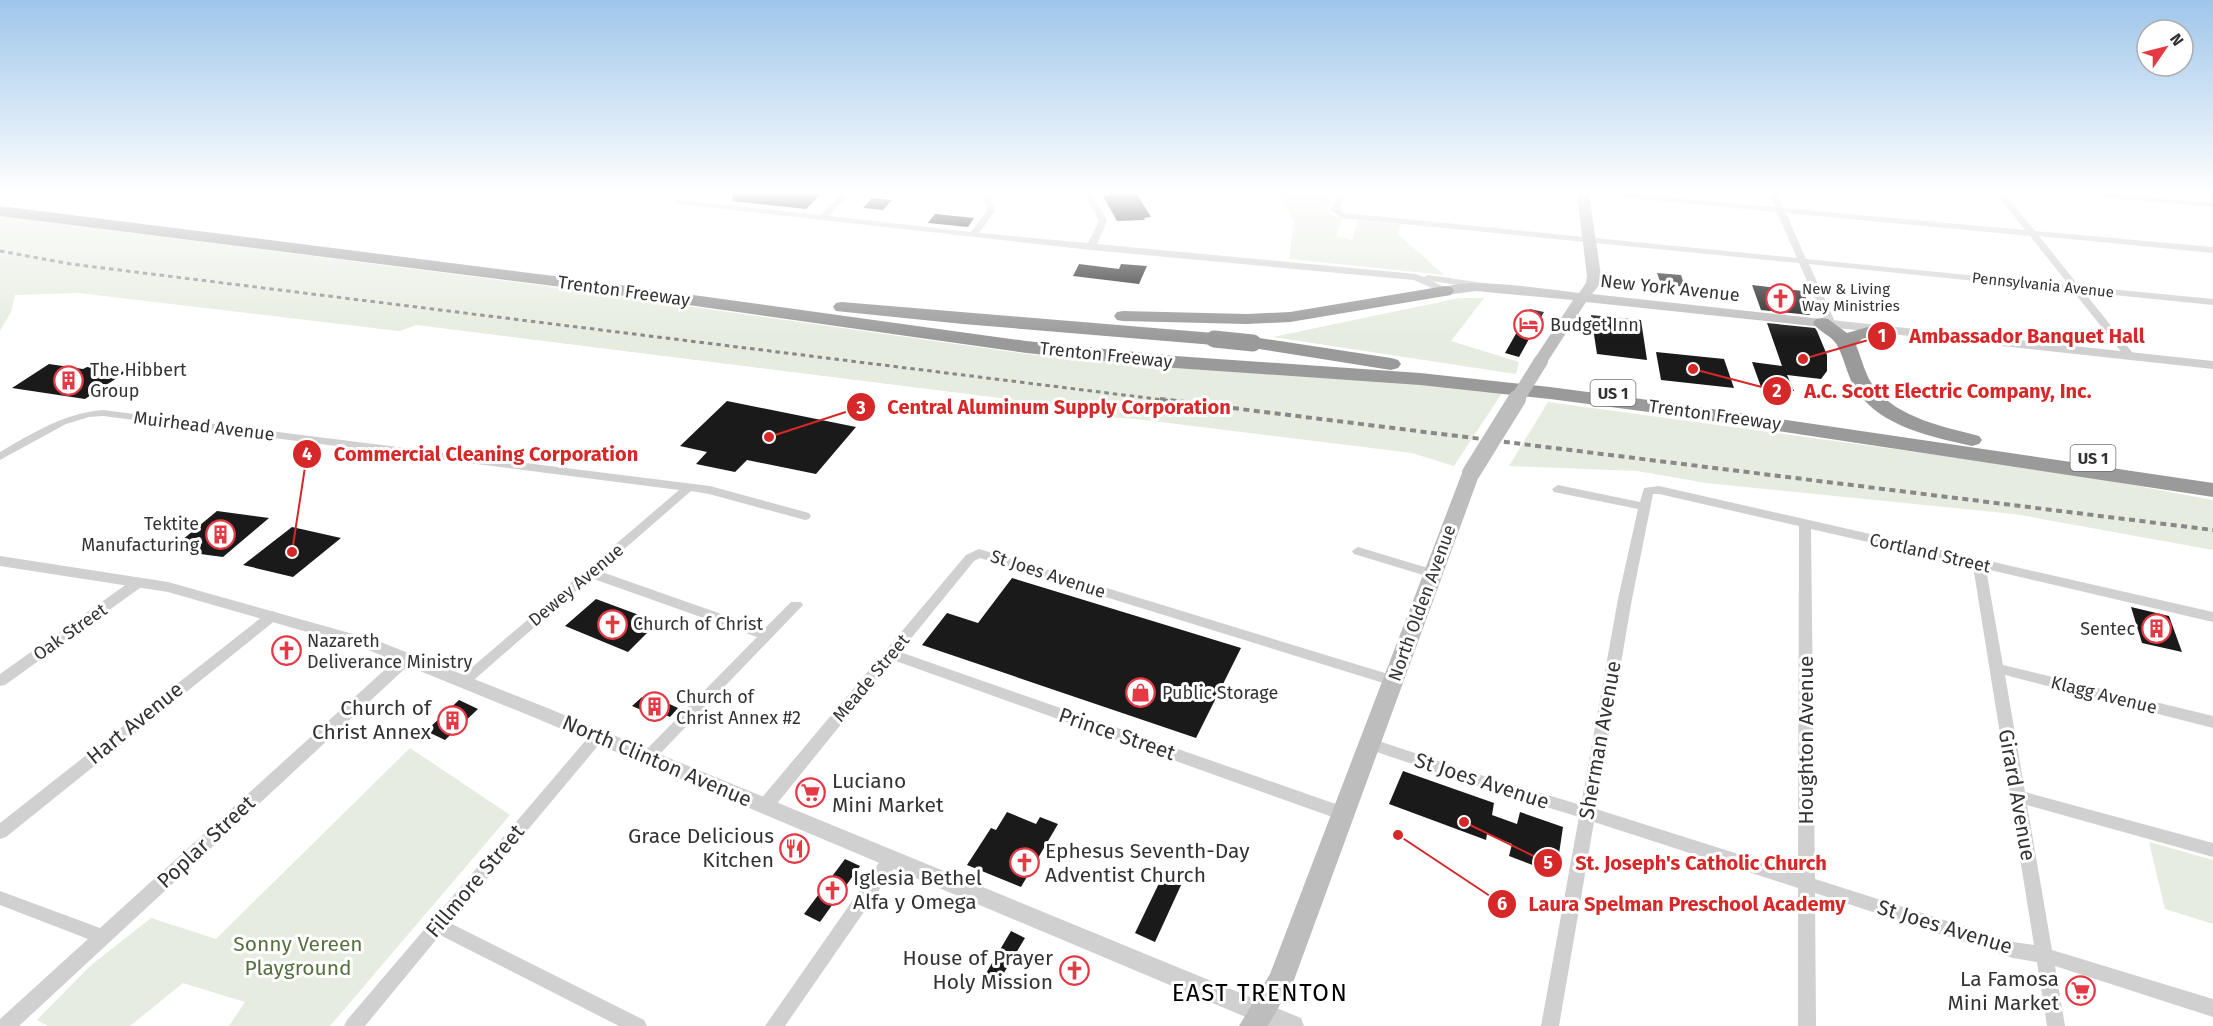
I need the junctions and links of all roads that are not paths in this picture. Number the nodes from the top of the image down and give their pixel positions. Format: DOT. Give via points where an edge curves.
graph roads {
  1 [pos="245,242"];
  2 [pos="317,242"];
  3 [pos="1041,242"];
  4 [pos="1094,242"];
  5 [pos="1590,242"];
  6 [pos="1610,242"];
  7 [pos="1794,242"];
  8 [pos="2039,242"];
  9 [pos="2122,242"];
  10 [pos="1091,247"];
  11 [pos="2213,250"];
  12 [pos="1802,260"];
  13 [pos="1366,273"];
  14 [pos="1594,276"];
  15 [pos="1416,277"];
  16 [pos="1498,288"];
  17 [pos="2077,288"];
  18 [pos="1396,290"];
  19 [pos="1436,293"];
  20 [pos="1581,298"];
  21 [pos="1637,303"];
  22 [pos="2211,304"];
  23 [pos="878,310"];
  24 [pos="1826,323"];
  25 [pos="1878,329"];
  26 [pos="1847,344"];
  27 [pos="1105,355"];
  28 [pos="2131,357"];
  29 [pos="2213,365"];
  30 [pos="1972,440"];
  31 [pos="0,457"];
  32 [pos="2082,469"];
  33 [pos="2213,475"];
  34 [pos="688,488"];
  35 [pos="1558,489"];
  36 [pos="2213,490"];
  37 [pos="2213,494"];
  38 [pos="1646,499"];
  39 [pos="805,516"];
  40 [pos="1805,525"];
  41 [pos="1358,551"];
  42 [pos="979,553"];
  43 [pos="0,561"];
  44 [pos="1979,564"];
  45 [pos="590,573"];
  46 [pos="1433,574"];
  47 [pos="139,582"];
  48 [pos="796,605"];
  49 [pos="272,616"];
  50 [pos="2213,617"];
  51 [pos="766,635"];
  52 [pos="890,654"];
  53 [pos="406,659"];
  54 [pos="1995,668"];
  55 [pos="0,681"];
  56 [pos="463,681"];
  57 [pos="1393,681"];
  58 [pos="2213,722"];
  59 [pos="597,737"];
  60 [pos="1370,744"];
  61 [pos="648,757"];
  62 [pos="2018,796"];
  63 [pos="765,806"];
  64 [pos="1344,814"];
  65 [pos="1587,814"];
  66 [pos="0,832"];
  67 [pos="2213,850"];
  68 [pos="891,859"];
  69 [pos="1808,883"];
  70 [pos="0,898"];
  71 [pos="437,925"];
  72 [pos="103,937"];
  73 [pos="2044,955"];
  74 [pos="2213,1008"];
  75 [pos="1257,1020"];
  76 [pos="6,1026"];
  77 [pos="353,1026"];
  78 [pos="638,1026"];
  79 [pos="774,1026"];
  80 [pos="1293,1026"];
  81 [pos="1550,1026"];
  82 [pos="1807,1026"];
  83 [pos="2056,1026"];
  1 -- 27 [label="highway, Trenton Freeway / US 1"];
  2 -- 23 [label="highway, Trenton Freeway / US 1"];
  3 -- 10 [label="street"];
  4 -- 10 [label="street"];
  5 -- 14 [label="main road"];
  6 -- 12 [label="street, Pennsylvania Avenue"];
  7 -- 12 [label="street"];
  8 -- 17 [label="street"];
  9 -- 11 [label="street"];
  10 -- 13 [label="street"];
  12 -- 17 [label="street, Pennsylvania Avenue"];
  12 -- 24 [label="street"];
  13 -- 15 [label="street"];
  13 -- 18 [label="street"];
  14 -- 20 [label="main road, North Olden Avenue" via="1593,284"];
  14 -- 21 [label="main road"];
  15 -- 16 [label="street"];
  15 -- 19 [label="street"];
  16 -- 19 [label="main road, New York Avenue"];
  16 -- 20 [label="main road, New York Avenue"];
  17 -- 22 [label="street, Pennsylvania Avenue"];
  17 -- 28 [label="street"];
  18 -- 19 [label="highway"];
  18 -- 23 [label="highway" via="1309,314 1246,319"];
  19 -- 27 [label="highway" via="1418,301 1216,345 1162,353"];
  20 -- 21 [label="main road, New York Avenue"];
  20 -- 46 [label="main road, North Olden Avenue, bridge" via="1471,473"];
  21 -- 24 [label="main road, New York Avenue"];
  23 -- 30 [label="highway, Trenton Freeway / US 1, bridge" via="1253,343 1467,375"];
  24 -- 25 [label="street, New York Avenue"];
  24 -- 26 [label="highway"];
  25 -- 26 [label="highway" via="1855,336"];
  25 -- 28 [label="street, New York Avenue"];
  26 -- 30 [label="highway" via="1866,391 1875,400 1907,418"];
  27 -- 32 [label="highway, Trenton Freeway / US 1" via="1550,393"];
  28 -- 29 [label="street, New York Avenue"];
  30 -- 33 [label="highway, Trenton Freeway / US 1"];
  31 -- 34 [label="street, Muirhead Avenue" via="65,421 103,413"];
  32 -- 36 [label="highway, Trenton Freeway / US 1"];
  32 -- 37 [label="highway"];
  34 -- 39 [label="street, Muirhead Avenue" via="710,490"];
  34 -- 45 [label="street, Dewey Avenue"];
  35 -- 38 [label="street, Cortland Street"];
  38 -- 40 [label="street, Cortland Street" via="1659,490"];
  38 -- 65 [label="street, Sherman Avenue" via="1624,599"];
  40 -- 44 [label="street, Cortland Street"];
  40 -- 69 [label="street, Houghton Avenue"];
  41 -- 46 [label="street"];
  42 -- 52 [label="street, Meade Street" via="970,558"];
  42 -- 57 [label="street, St Joes Avenue"];
  43 -- 47 [label="street, North Clinton Avenue"];
  44 -- 50 [label="street, Cortland Street"];
  44 -- 54 [label="street, Girard Avenue"];
  45 -- 51 [label="street"];
  45 -- 56 [label="street, Dewey Avenue"];
  46 -- 57 [label="main road, North Olden Avenue"];
  47 -- 49 [label="street, North Clinton Avenue"];
  47 -- 55 [label="street, Oak Street"];
  48 -- 51 [label="street"];
  49 -- 53 [label="street, North Clinton Avenue"];
  49 -- 66 [label="street, Hart Avenue"];
  51 -- 61 [label="street"];
  52 -- 63 [label="street, Meade Street"];
  52 -- 64 [label="street, Prince Street"];
  53 -- 56 [label="street, North Clinton Avenue"];
  53 -- 72 [label="street, Poplar Street"];
  54 -- 58 [label="street, Klagg Avenue"];
  54 -- 62 [label="street, Girard Avenue"];
  56 -- 59 [label="street, North Clinton Avenue"];
  57 -- 60 [label="main road, North Olden Avenue"];
  59 -- 61 [label="street, North Clinton Avenue"];
  59 -- 71 [label="street, Fillmore Street"];
  60 -- 64 [label="main road, North Olden Avenue"];
  60 -- 65 [label="street, St Joes Avenue"];
  61 -- 63 [label="street, North Clinton Avenue"];
  62 -- 67 [label="street"];
  62 -- 73 [label="street, Girard Avenue"];
  63 -- 68 [label="street, North Clinton Avenue"];
  64 -- 75 [label="main road, North Olden Avenue" via="1281,980"];
  65 -- 69 [label="street, St Joes Avenue"];
  65 -- 81 [label="street, Sherman Avenue"];
  68 -- 75 [label="street, North Clinton Avenue"];
  68 -- 79 [label="street"];
  69 -- 73 [label="street, St Joes Avenue" via="2013,950"];
  69 -- 82 [label="street, Houghton Avenue"];
  70 -- 72 [label="street"];
  71 -- 77 [label="street, Fillmore Street"];
  71 -- 78 [label="street"];
  72 -- 76 [label="street, Poplar Street"];
  73 -- 74 [label="street, St Joes Avenue"];
  73 -- 83 [label="street, Girard Avenue"];
  75 -- 80 [label="street, North Clinton Avenue"];
}
